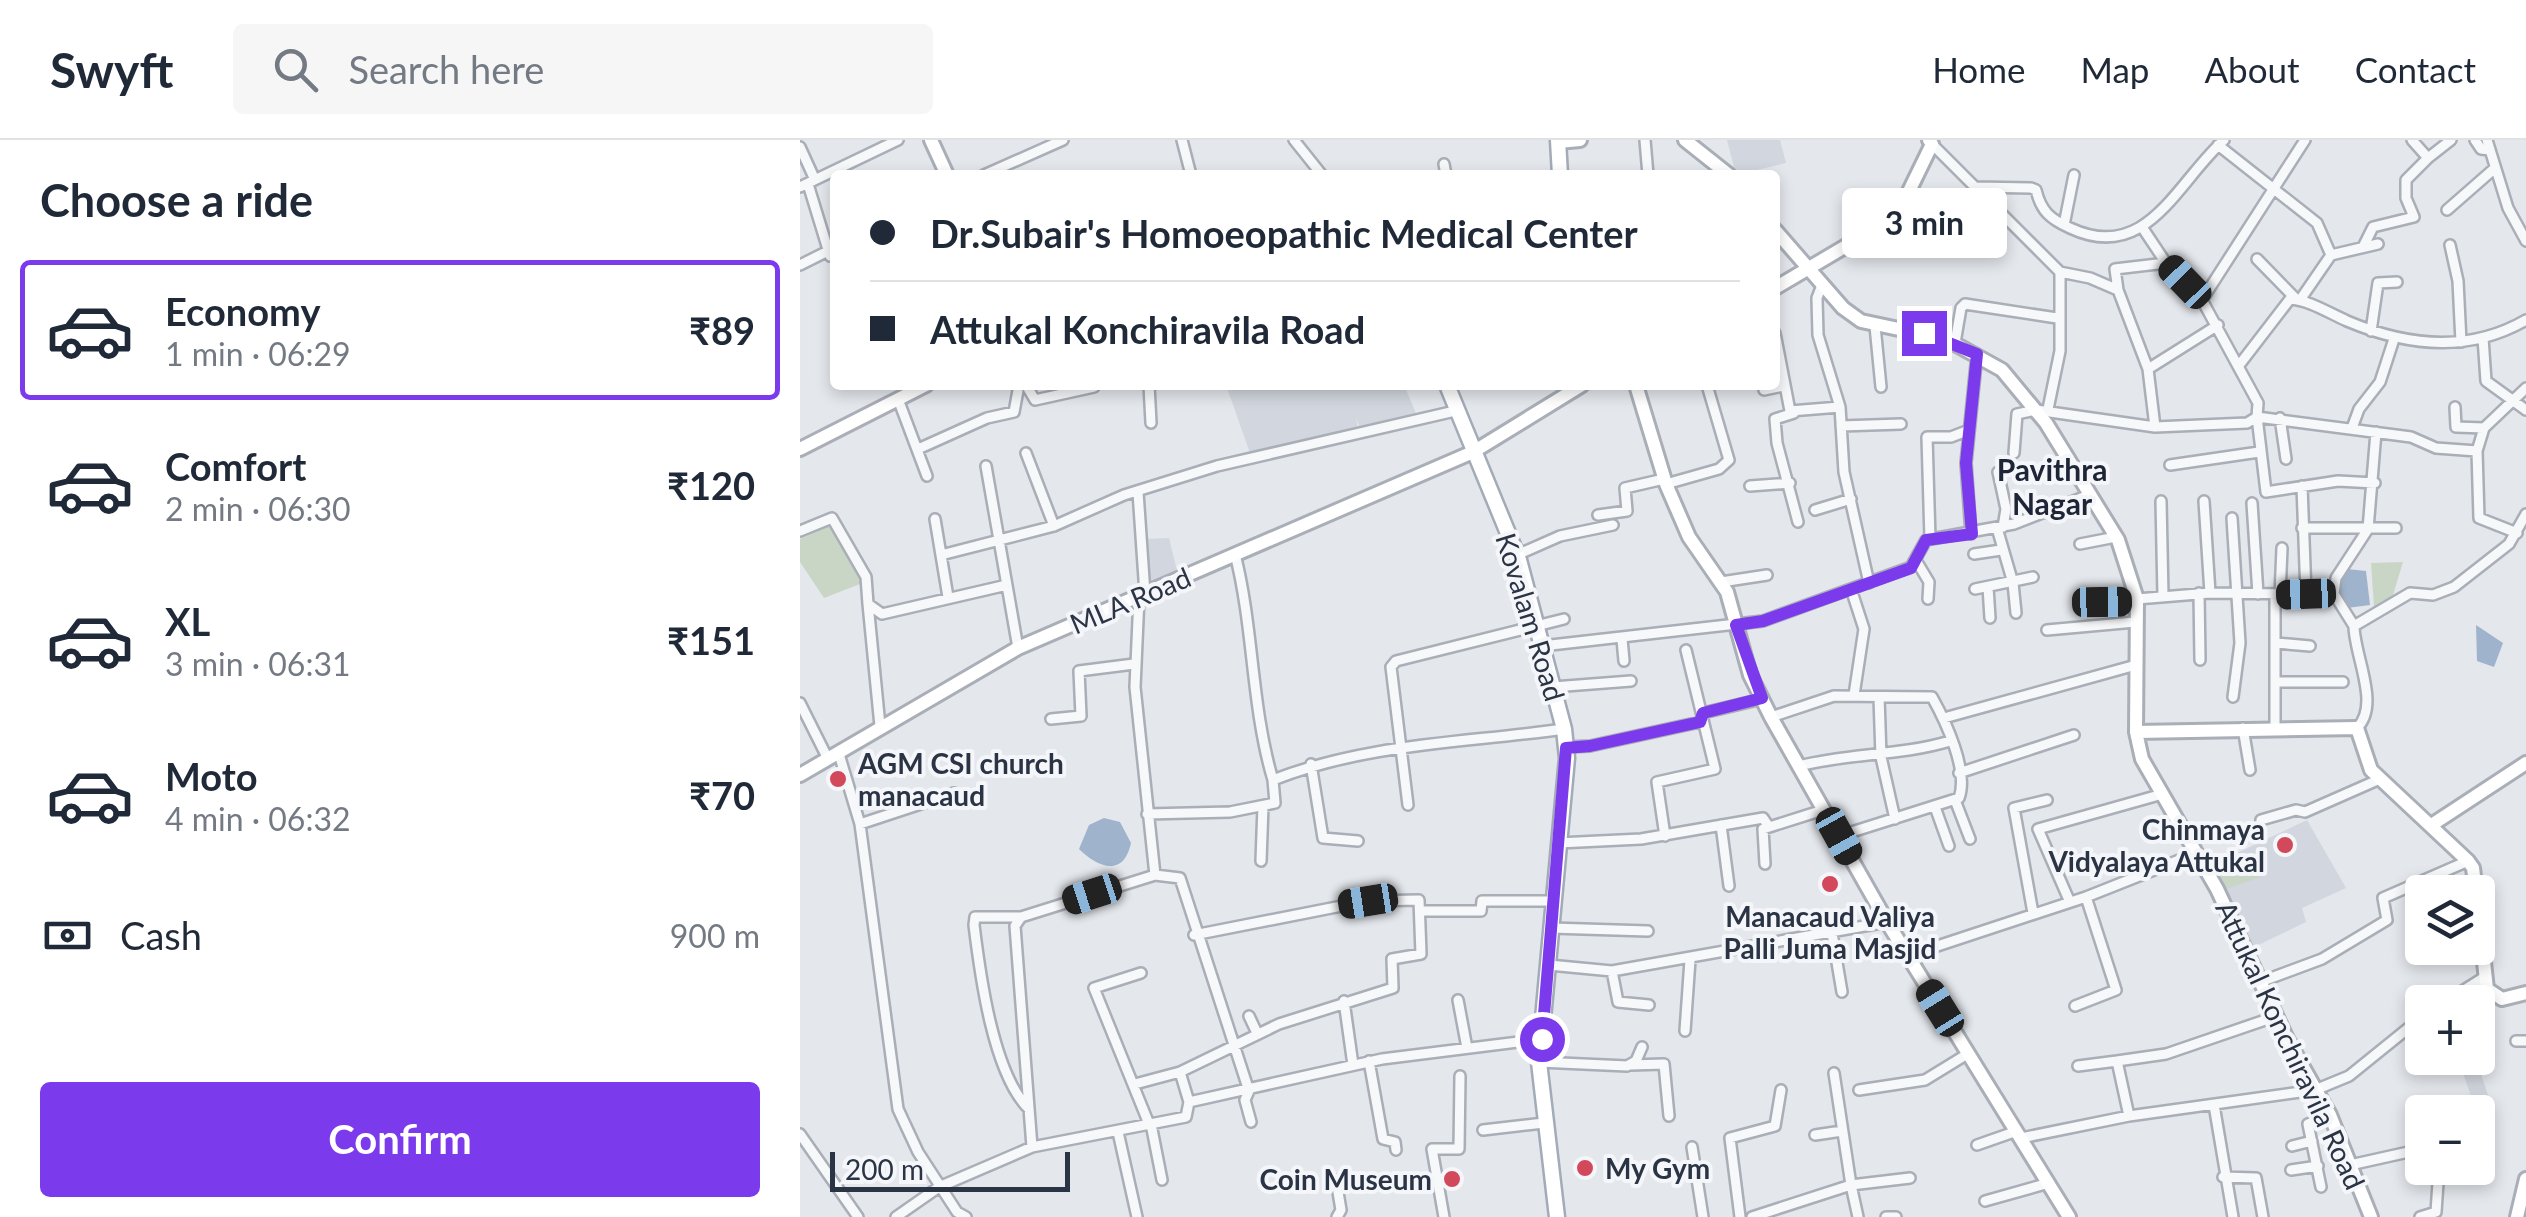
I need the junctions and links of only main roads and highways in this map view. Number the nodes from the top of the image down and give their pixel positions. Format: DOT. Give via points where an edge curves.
graph roads {
  1 [pos="1558,141"];
  2 [pos="1561,170"];
  3 [pos="1449,390"];
  4 [pos="1558,1217"];
  1 -- 2 [label="main road"];
  3 -- 4 [label="main road, Kovalam Road" via="1516,555 1564,730 1539,1062"];
}
